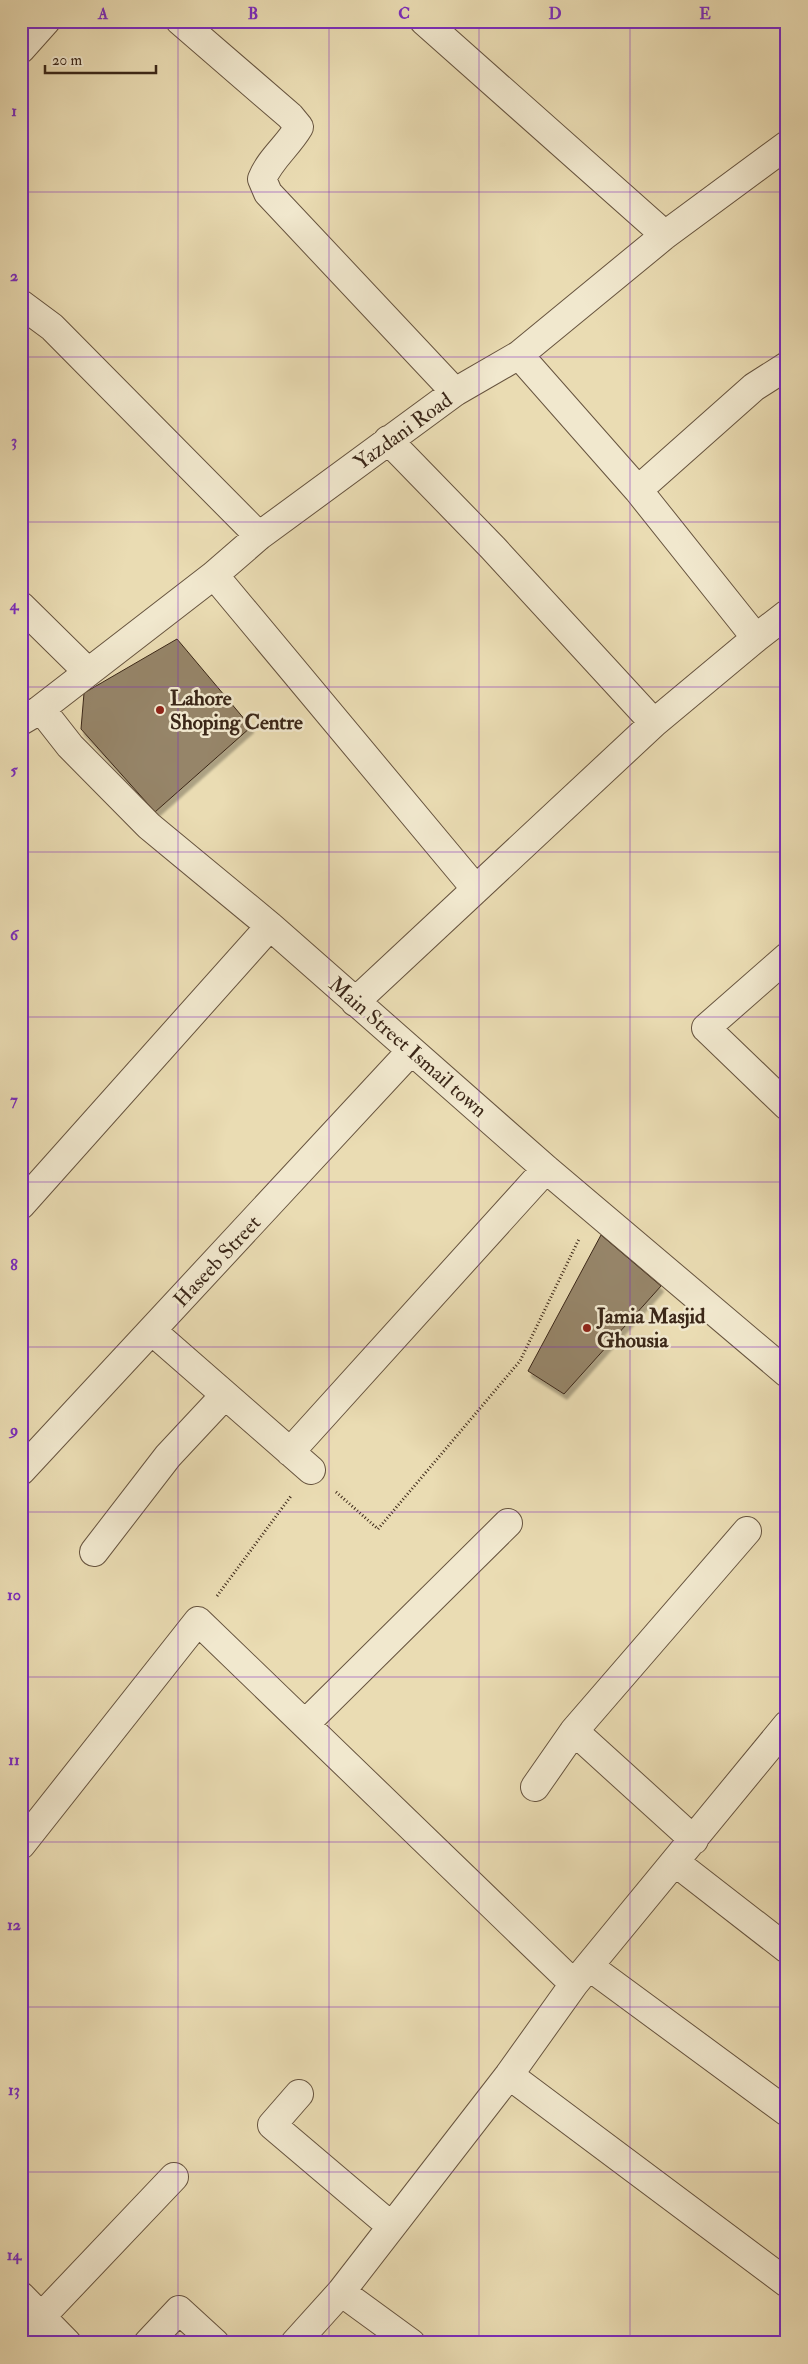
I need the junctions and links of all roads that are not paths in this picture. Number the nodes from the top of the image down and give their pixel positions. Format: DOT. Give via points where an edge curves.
graph roads {
  1 [pos="46,21"];
  2 [pos="180,21"];
  3 [pos="424,21"];
  4 [pos="21,49"];
  5 [pos="787,145"];
  6 [pos="666,235"];
  7 [pos="21,304"];
  8 [pos="519,356"];
  9 [pos="787,366"];
  10 [pos="455,392"];
  11 [pos="388,440"];
  12 [pos="638,490"];
  13 [pos="259,536"];
  14 [pos="214,575"];
  15 [pos="21,606"];
  16 [pos="787,614"];
  17 [pos="756,638"];
  18 [pos="88,672"];
  19 [pos="31,715"];
  20 [pos="654,724"];
  21 [pos="475,888"];
  22 [pos="270,926"];
  23 [pos="787,957"];
  24 [pos="355,1002"];
  25 [pos="411,1051"];
  26 [pos="787,1106"];
  27 [pos="546,1169"];
  28 [pos="21,1205"];
  29 [pos="152,1331"];
  30 [pos="783,1362"];
  31 [pos="225,1395"];
  32 [pos="290,1452"];
  33 [pos="311,1470"];
  34 [pos="21,1471"];
  35 [pos="508,1523"];
  36 [pos="747,1531"];
  37 [pos="94,1552"];
  38 [pos="306,1723"];
  39 [pos="787,1725"];
  40 [pos="574,1731"];
  41 [pos="535,1787"];
  42 [pos="694,1840"];
  43 [pos="21,1845"];
  44 [pos="675,1862"];
  45 [pos="787,1949"];
  46 [pos="582,1976"];
  47 [pos="509,2075"];
  48 [pos="298,2094"];
  49 [pos="787,2112"];
  50 [pos="174,2177"];
  51 [pos="390,2226"];
  52 [pos="787,2283"];
  53 [pos="341,2292"];
  54 [pos="21,2296"];
  55 [pos="42,2318"];
  56 [pos="300,2337"];
  57 [pos="21,2338"];
  58 [pos="67,2343"];
  59 [pos="148,2343"];
  60 [pos="216,2343"];
  61 [pos="411,2343"];
  1 -- 4 [label="street"];
  2 -- 10 [label="street" via="299,127 267,166 262,179 268,193"];
  3 -- 6 [label="street"];
  5 -- 6 [label="street, Yazdani Road"];
  6 -- 8 [label="street, Yazdani Road"];
  7 -- 13 [label="street" via="52,327"];
  8 -- 10 [label="street, Yazdani Road"];
  8 -- 12 [label="street"];
  9 -- 12 [label="street" via="754,387"];
  10 -- 11 [label="street, Yazdani Road"];
  11 -- 13 [label="street, Yazdani Road"];
  11 -- 20 [label="street" via="493,548"];
  12 -- 17 [label="street"];
  13 -- 14 [label="street, Yazdani Road"];
  14 -- 18 [label="street, Yazdani Road"];
  14 -- 21 [label="street"];
  15 -- 18 [label="street"];
  16 -- 17 [label="street"];
  17 -- 20 [label="street"];
  18 -- 19 [label="street, Yazdani Road"];
  19 -- 22 [label="street, Main Street Ismail town" via="70,746 149,826"];
  20 -- 21 [label="street"];
  21 -- 24 [label="street"];
  22 -- 24 [label="street, Main Street Ismail town"];
  22 -- 28 [label="street"];
  23 -- 26 [label="street" via="706,1028"];
  24 -- 25 [label="street, Main Street Ismail town"];
  25 -- 27 [label="street, Main Street Ismail town"];
  25 -- 29 [label="street, Haseeb Street"];
  27 -- 30 [label="street, Main Street Ismail town"];
  27 -- 32 [label="street"];
  29 -- 31 [label="street"];
  29 -- 34 [label="street, Haseeb Street"];
  31 -- 32 [label="street"];
  31 -- 37 [label="street" via="168,1456"];
  32 -- 33 [label="street"];
  35 -- 38 [label="street"];
  36 -- 40 [label="street"];
  38 -- 43 [label="street" via="198,1621"];
  38 -- 46 [label="street"];
  39 -- 42 [label="street"];
  40 -- 41 [label="street"];
  40 -- 42 [label="street"];
  42 -- 44 [label="street"];
  44 -- 45 [label="street"];
  44 -- 46 [label="street"];
  46 -- 47 [label="street"];
  46 -- 49 [label="street"];
  47 -- 51 [label="street"];
  47 -- 52 [label="street"];
  48 -- 51 [label="street" via="272,2125"];
  50 -- 55 [label="street"];
  51 -- 53 [label="street"];
  53 -- 56 [label="street"];
  53 -- 61 [label="street"];
  54 -- 55 [label="street"];
  55 -- 57 [label="street"];
  55 -- 58 [label="street"];
  59 -- 60 [label="street" via="179,2310"];
}
